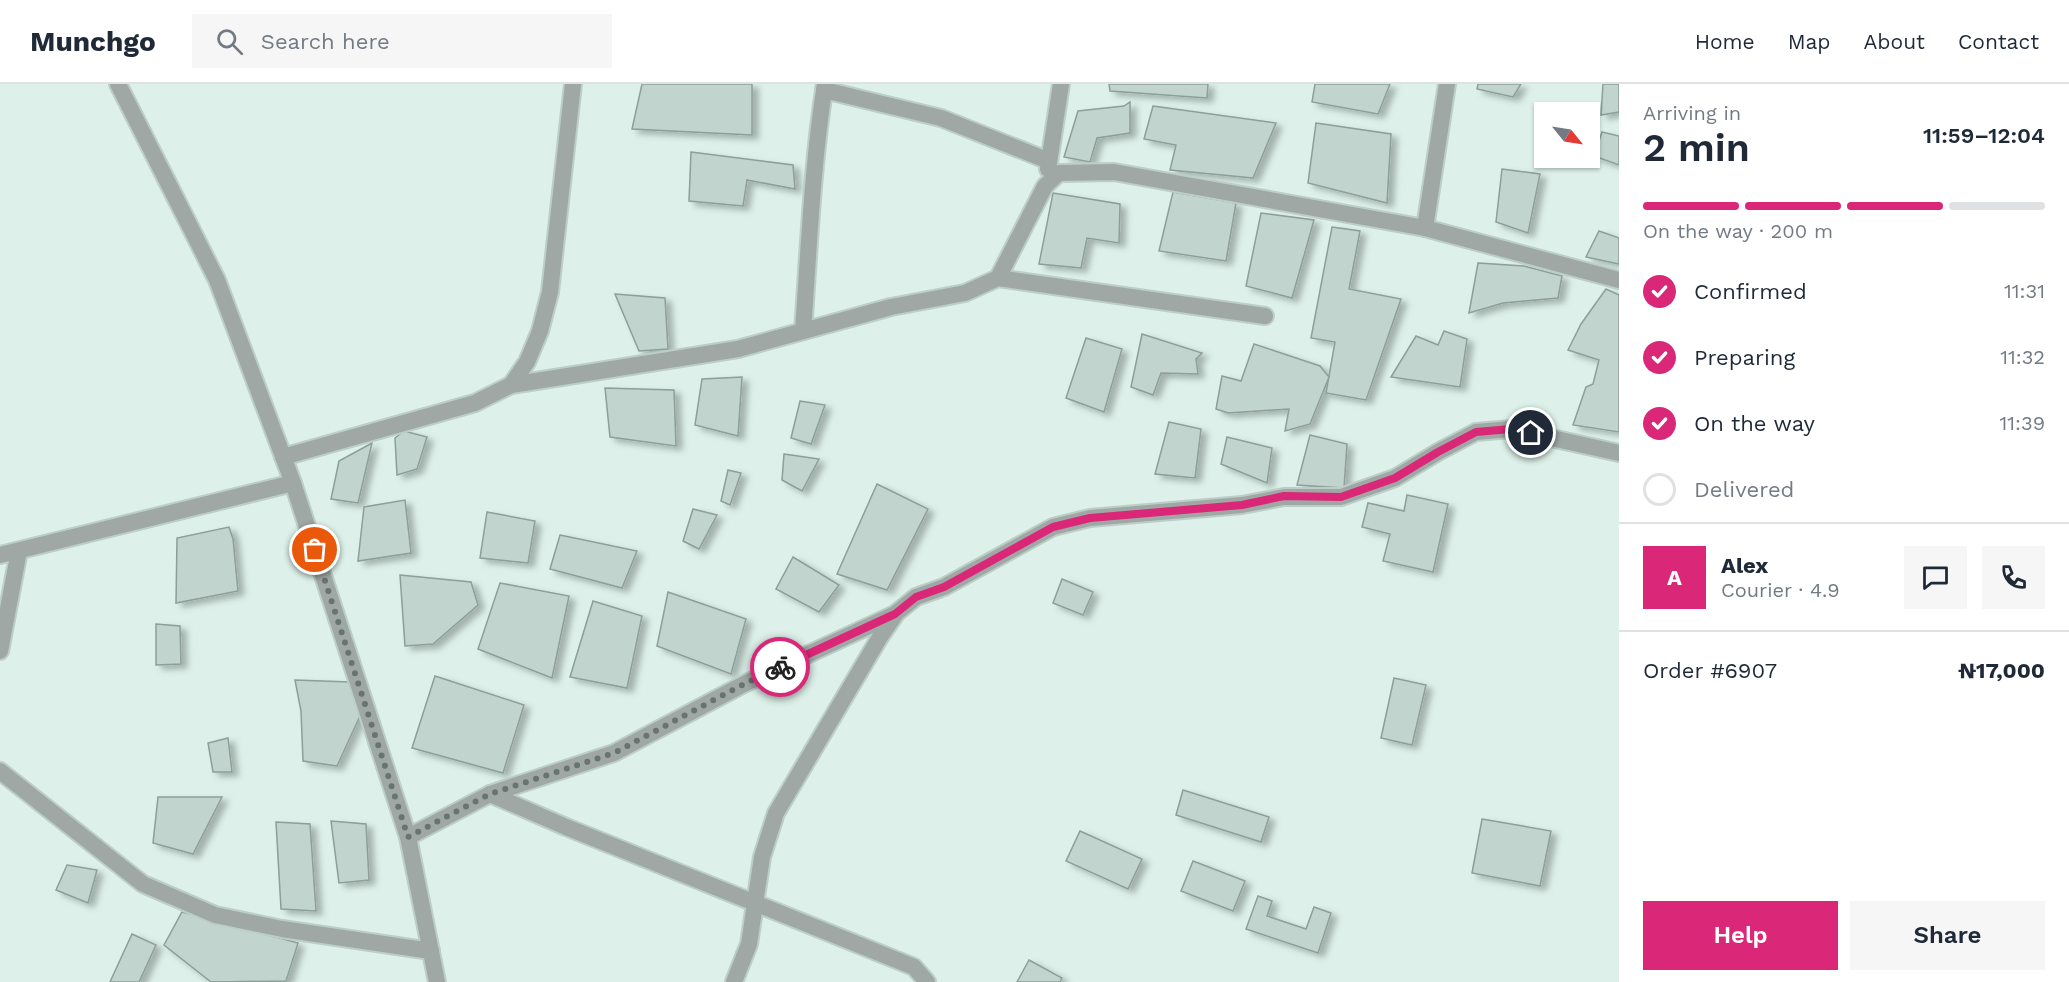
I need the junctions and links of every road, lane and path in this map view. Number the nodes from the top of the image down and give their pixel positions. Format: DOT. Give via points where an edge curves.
graph roads {
  1 [pos="118,84"];
  2 [pos="573,84"];
  3 [pos="1061,84"];
  4 [pos="1448,84"];
  5 [pos="825,87"];
  6 [pos="1049,160"];
  7 [pos="1045,186"];
  8 [pos="1425,228"];
  9 [pos="998,278"];
  10 [pos="1619,280"];
  11 [pos="1265,316"];
  12 [pos="803,331"];
  13 [pos="510,385"];
  14 [pos="1619,453"];
  15 [pos="283,456"];
  16 [pos="293,483"];
  17 [pos="19,551"];
  18 [pos="0,555"];
  19 [pos="895,614"];
  20 [pos="0,651"];
  21 [pos="0,771"];
  22 [pos="490,794"];
  23 [pos="408,837"];
  24 [pos="756,904"];
  25 [pos="431,951"];
  26 [pos="437,982"];
  27 [pos="734,982"];
  28 [pos="927,982"];
  1 -- 15 [label="street" via="217,280"];
  2 -- 13 [label="street" via="550,292 527,362"];
  3 -- 6 [label="street"];
  4 -- 8 [label="street"];
  5 -- 6 [label="street" via="941,118"];
  5 -- 12 [label="street" via="819,118"];
  6 -- 7 [label="street"];
  7 -- 8 [label="street" via="1059,173 1114,172"];
  7 -- 9 [label="street"];
  8 -- 10 [label="street"];
  9 -- 11 [label="street"];
  9 -- 12 [label="street" via="965,293 891,307"];
  12 -- 13 [label="street" via="738,349"];
  13 -- 15 [label="street" via="475,403"];
  14 -- 19 [label="street" via="1511,429 1476,432 1395,478 1341,497 1284,496 1242,505 1090,518 1053,527 944,587 916,597"];
  15 -- 16 [label="street"];
  16 -- 17 [label="street"];
  16 -- 23 [label="street"];
  17 -- 18 [label="street"];
  17 -- 20 [label="street"];
  19 -- 22 [label="street" via="744,684 614,753"];
  19 -- 24 [label="street" via="776,813 762,857"];
  21 -- 25 [label="street" via="143,884 215,915"];
  22 -- 23 [label="street"];
  22 -- 24 [label="street"];
  23 -- 25 [label="street"];
  24 -- 27 [label="street" via="749,944"];
  24 -- 28 [label="street" via="914,967"];
  25 -- 26 [label="street"];
}
